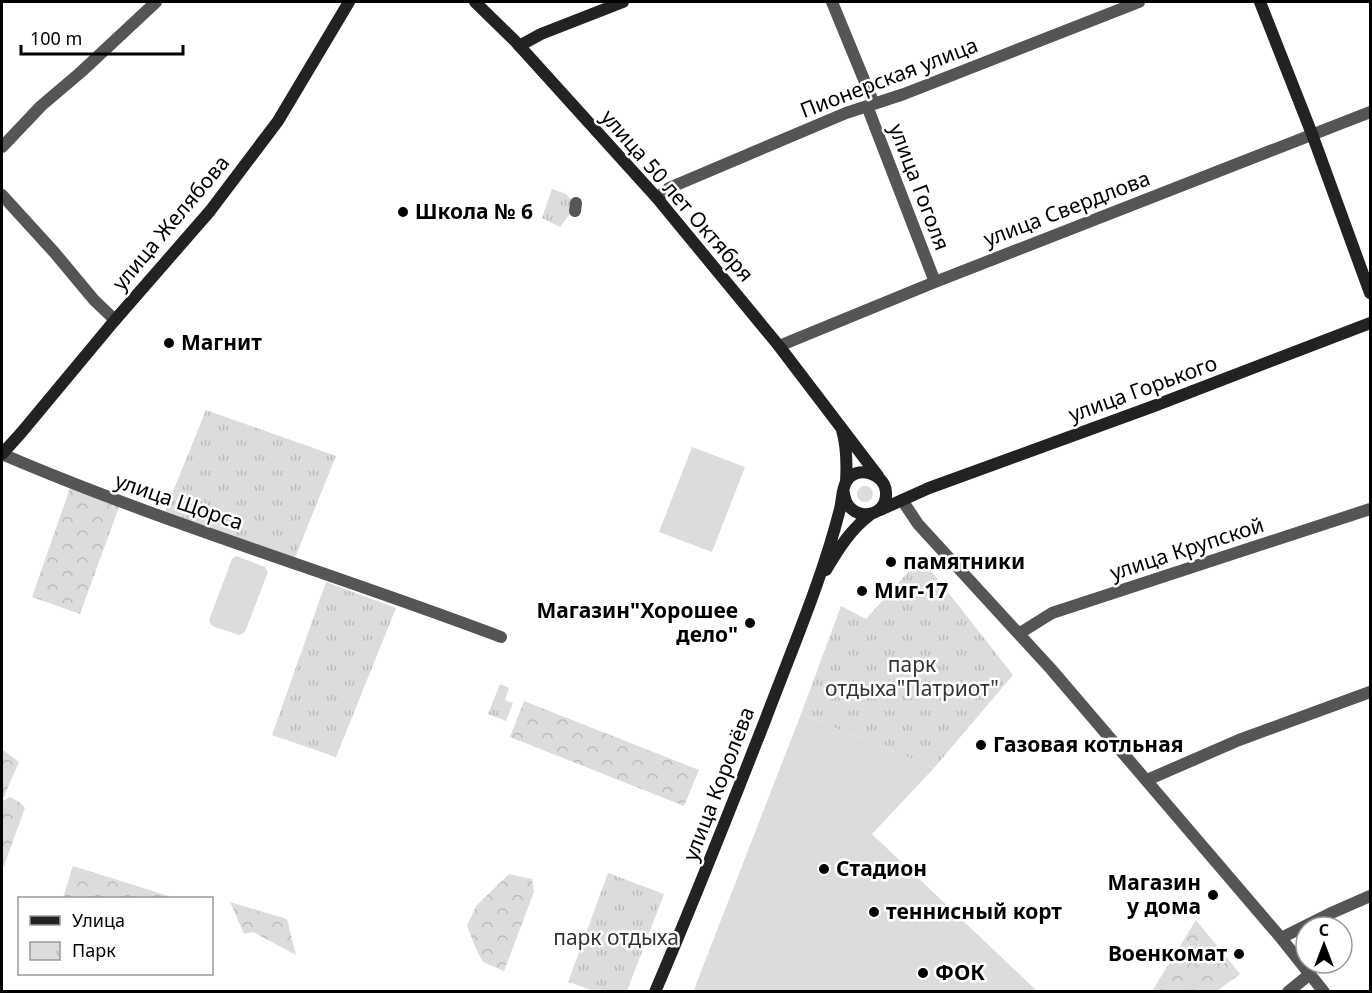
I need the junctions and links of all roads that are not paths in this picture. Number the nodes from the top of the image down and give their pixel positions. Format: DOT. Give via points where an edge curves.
graph roads {
  1 [pos="156,2"];
  2 [pos="349,2"];
  3 [pos="475,2"];
  4 [pos="623,2"];
  5 [pos="832,2"];
  6 [pos="1139,2"];
  7 [pos="1260,2"];
  8 [pos="519,46"];
  9 [pos="870,105"];
  10 [pos="1371,112"];
  11 [pos="1312,134"];
  12 [pos="2,147"];
  13 [pos="2,195"];
  14 [pos="657,198"];
  15 [pos="935,282"];
  16 [pos="1371,293"];
  17 [pos="115,320"];
  18 [pos="1371,323"];
  19 [pos="778,346"];
  20 [pos="839,424"];
  21 [pos="2,454"];
  22 [pos="880,479"];
  23 [pos="845,488"];
  24 [pos="929,488"];
  25 [pos="902,500"];
  26 [pos="1371,509"];
  27 [pos="873,513"];
  28 [pos="815,589"];
  29 [pos="1020,633"];
  30 [pos="501,637"];
  31 [pos="1371,692"];
  32 [pos="1147,780"];
  33 [pos="1371,896"];
  34 [pos="1281,938"];
  35 [pos="1294,954"];
  36 [pos="1309,975"];
  37 [pos="1311,975"];
  38 [pos="655,992"];
  39 [pos="1288,992"];
  40 [pos="1324,992"];
  1 -- 12 [label="street" via="41,106"];
  2 -- 17 [label="main road, улица Желябова" via="278,121 239,174"];
  3 -- 8 [label="main road, улица 50 лет Октября"];
  4 -- 8 [label="main road"];
  5 -- 9 [label="street, улица Гоголя"];
  6 -- 9 [label="street, Пионерская улица"];
  7 -- 11 [label="main road"];
  8 -- 14 [label="main road, улица 50 лет Октября"];
  9 -- 14 [label="street, Пионерская улица" via="710,170 669,188"];
  9 -- 15 [label="street, улица Гоголя"];
  10 -- 11 [label="street, улица Свердлова"];
  11 -- 15 [label="street, улица Свердлова"];
  11 -- 16 [label="main road"];
  13 -- 17 [label="street"];
  14 -- 19 [label="main road, улица 50 лет Октября"];
  15 -- 19 [label="street, улица Свердлова"];
  17 -- 21 [label="main road, улица Желябова"];
  18 -- 24 [label="main road, улица Горького"];
  19 -- 20 [label="main road, улица 50 лет Октября"];
  20 -- 22 [label="main road, улица 50 лет Октября"];
  20 -- 23 [label="main road, улица 50 лет Октября" via="847,467"];
  21 -- 30 [label="street, улица Щорса" via="69,483"];
  22 -- 23 [label="main road" via="861,472 850,477"];
  22 -- 24 [label="main road, улица Горького" via="901,492"];
  22 -- 27 [label="main road" via="886,498"];
  23 -- 27 [label="main road" via="846,504 859,514"];
  23 -- 28 [label="main road, улица Королёва"];
  24 -- 25 [label="main road, улица Горького"];
  25 -- 27 [label="main road, улица Горького"];
  25 -- 29 [label="street" via="918,524"];
  26 -- 29 [label="street, улица Крупской" via="1052,613"];
  27 -- 28 [label="main road, улица Королёва" via="849,534"];
  28 -- 38 [label="main road, улица Королёва"];
  29 -- 32 [label="street"];
  31 -- 32 [label="street" via="1239,740"];
  32 -- 34 [label="street"];
  33 -- 34 [label="street"];
  34 -- 35 [label="street"];
  36 -- 39 [label="street"];
  37 -- 40 [label="street"];
}
